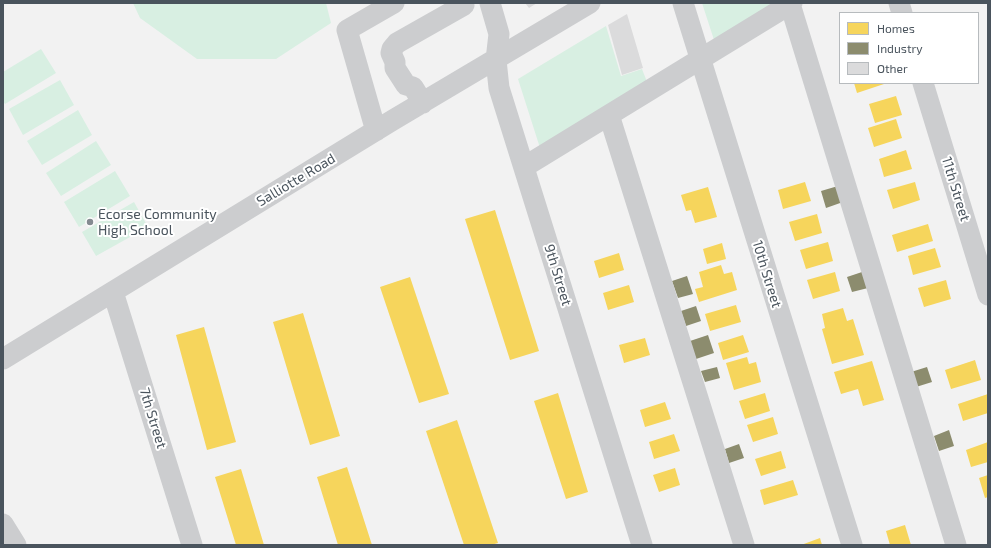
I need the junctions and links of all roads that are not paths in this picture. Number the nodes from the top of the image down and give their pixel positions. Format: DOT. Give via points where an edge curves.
graph roads {
  1 [pos="394,3"];
  2 [pos="490,3"];
  3 [pos="590,3"];
  4 [pos="683,3"];
  5 [pos="791,3"];
  6 [pos="464,5"];
  7 [pos="700,59"];
  8 [pos="496,60"];
  9 [pos="923,84"];
  10 [pos="418,95"];
  11 [pos="609,115"];
  12 [pos="376,131"];
  13 [pos="524,167"];
  14 [pos="113,292"];
  15 [pos="988,296"];
  16 [pos="3,358"];
  17 [pos="3,524"];
  18 [pos="16,545"];
  19 [pos="192,545"];
  20 [pos="642,545"];
  21 [pos="744,545"];
  22 [pos="852,545"];
  23 [pos="956,545"];
  1 -- 12 [label="street" via="347,30"];
  2 -- 8 [label="street, 9th Street" via="499,34"];
  3 -- 8 [label="street, Salliotte Road"];
  4 -- 7 [label="street, 10th Street"];
  5 -- 7 [label="street"];
  5 -- 23 [label="street"];
  6 -- 10 [label="street" via="397,43 391,53 396,62 402,63 414,80"];
  7 -- 11 [label="street"];
  7 -- 22 [label="street, 10th Street"];
  8 -- 10 [label="street, Salliotte Road"];
  8 -- 13 [label="street, 9th Street" via="498,88"];
  9 -- 15 [label="street, 11th Street"];
  10 -- 12 [label="street, Salliotte Road"];
  11 -- 13 [label="street"];
  11 -- 21 [label="street"];
  12 -- 14 [label="street, Salliotte Road"];
  13 -- 20 [label="street, 9th Street"];
  14 -- 16 [label="street, Salliotte Road"];
  14 -- 19 [label="street, 7th Street"];
  17 -- 18 [label="street"];
}
